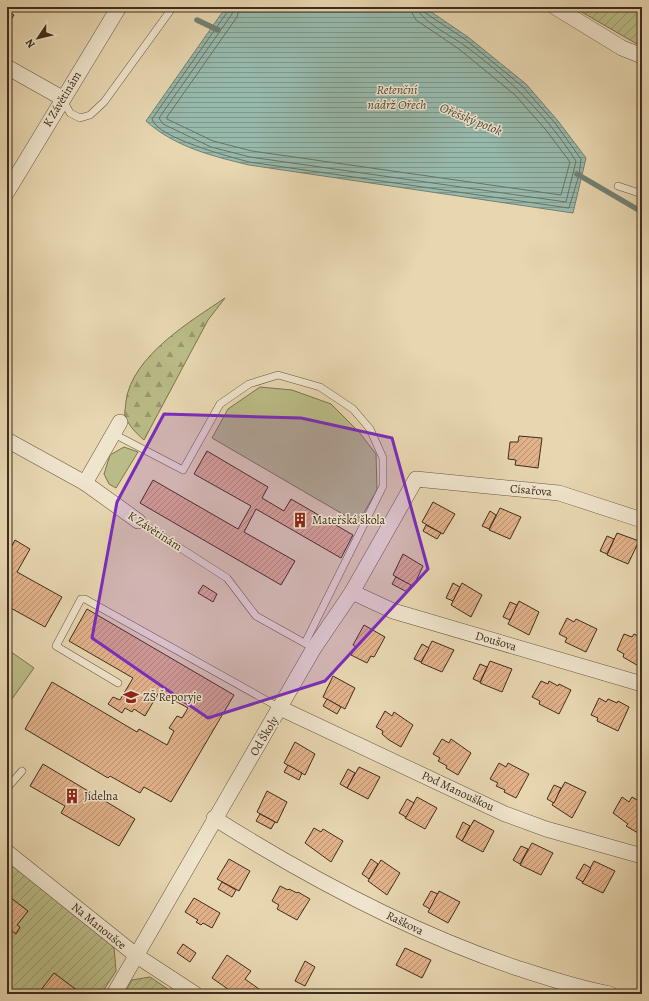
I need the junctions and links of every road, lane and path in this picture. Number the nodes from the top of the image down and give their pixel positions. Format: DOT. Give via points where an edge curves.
graph roads {
  1 [pos="119,7"];
  2 [pos="172,7"];
  3 [pos="555,7"];
  4 [pos="642,56"];
  5 [pos="7,67"];
  6 [pos="62,98"];
  7 [pos="618,186"];
  8 [pos="7,192"];
  9 [pos="642,194"];
  10 [pos="117,428"];
  11 [pos="7,440"];
  12 [pos="416,479"];
  13 [pos="85,483"];
  14 [pos="642,520"];
  15 [pos="138,521"];
  16 [pos="352,592"];
  17 [pos="309,645"];
  18 [pos="118,683"];
  19 [pos="642,684"];
  20 [pos="280,708"];
  21 [pos="22,771"];
  22 [pos="7,788"];
  23 [pos="214,818"];
  24 [pos="7,852"];
  25 [pos="642,856"];
  26 [pos="137,956"];
  27 [pos="114,994"];
  28 [pos="195,994"];
  29 [pos="610,994"];
  1 -- 6 [label="street, K Závětinám"];
  2 -- 6 [label="lane" via="104,102 90,115 80,118 70,113"];
  3 -- 4 [label="street" via="622,48"];
  5 -- 6 [label="street"];
  6 -- 8 [label="street, K Závětinám"];
  7 -- 9 [label="lane"];
  10 -- 13 [label="street"];
  10 -- 17 [label="lane" via="183,470 220,404 249,384 278,375 320,388 353,409 370,429 383,458 384,486"];
  11 -- 13 [label="street, K Závětinám"];
  12 -- 14 [label="street, Císařova" via="559,493"];
  12 -- 16 [label="street, Od Školy"];
  13 -- 15 [label="street, K Závětinám"];
  15 -- 17 [label="lane, K Závětinám" via="227,578 256,616"];
  16 -- 17 [label="street, Od Školy"];
  16 -- 19 [label="street, Doušova" via="393,611"];
  17 -- 20 [label="street, Od Školy"];
  18 -- 20 [label="lane" via="56,646 81,599"];
  20 -- 23 [label="street, Od Školy"];
  20 -- 25 [label="street, Pod Manouškou" via="505,814 546,829"];
  21 -- 22 [label="lane"];
  23 -- 26 [label="street, Od Školy"];
  23 -- 29 [label="street, Raškova" via="262,848 403,924 464,950 508,965"];
  24 -- 26 [label="street, Na Manoušce"];
  26 -- 27 [label="street, Od Školy"];
  26 -- 28 [label="street, Na Manoušce"];
}
